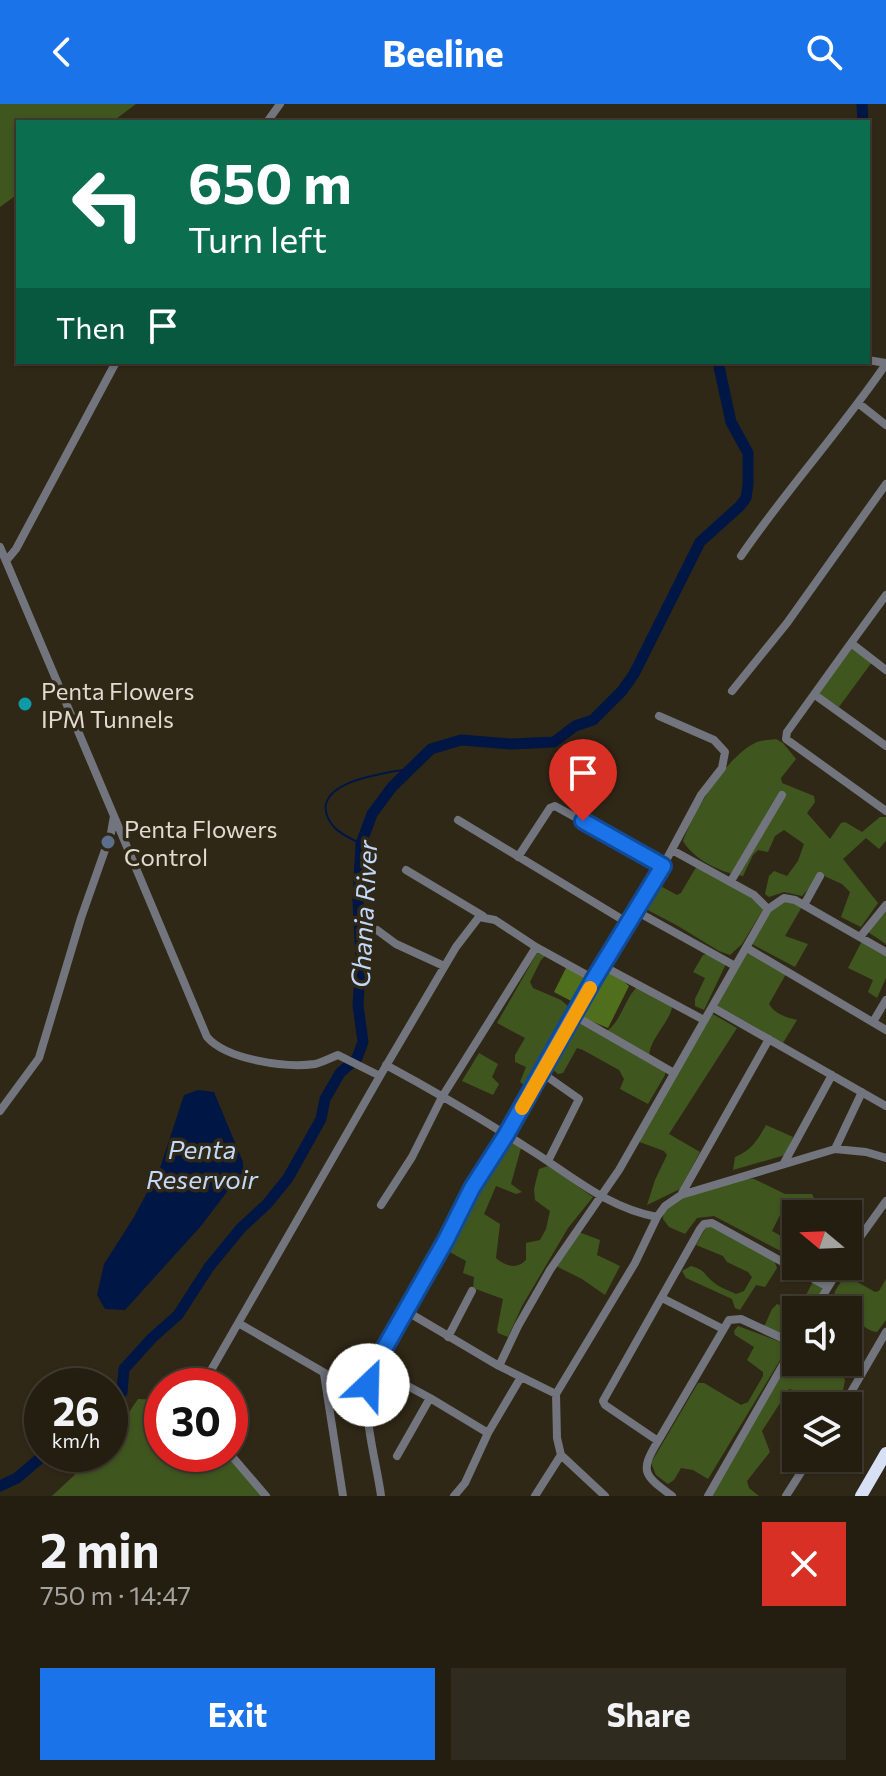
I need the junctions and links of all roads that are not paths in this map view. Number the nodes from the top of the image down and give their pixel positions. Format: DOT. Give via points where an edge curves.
graph roads {
  1 [pos="115,364"];
  2 [pos="886,364"];
  3 [pos="858,403"];
  4 [pos="886,425"];
  5 [pos="886,484"];
  6 [pos="0,547"];
  7 [pos="741,556"];
  8 [pos="7,564"];
  9 [pos="886,595"];
  10 [pos="851,643"];
  11 [pos="886,670"];
  12 [pos="732,691"];
  13 [pos="815,695"];
  14 [pos="659,716"];
  15 [pos="886,746"];
  16 [pos="782,795"];
  17 [pos="886,811"];
  18 [pos="114,816"];
  19 [pos="458,820"];
  20 [pos="672,850"];
  21 [pos="518,857"];
  22 [pos="663,866"];
  23 [pos="406,870"];
  24 [pos="820,876"];
  25 [pos="731,881"];
  26 [pos="804,905"];
  27 [pos="886,905"];
  28 [pos="768,909"];
  29 [pos="636,911"];
  30 [pos="483,917"];
  31 [pos="628,923"];
  32 [pos="377,930"];
  33 [pos="860,937"];
  34 [pos="536,947"];
  35 [pos="747,948"];
  36 [pos="886,952"];
  37 [pos="444,966"];
  38 [pos="603,966"];
  39 [pos="735,966"];
  40 [pos="594,979"];
  41 [pos="886,1000"];
  42 [pos="712,1007"];
  43 [pos="575,1016"];
  44 [pos="704,1020"];
  45 [pos="873,1022"];
  46 [pos="886,1030"];
  47 [pos="769,1039"];
  48 [pos="386,1065"];
  49 [pos="542,1073"];
  50 [pos="674,1073"];
  51 [pos="832,1075"];
  52 [pos="380,1076"];
  53 [pos="862,1092"];
  54 [pos="442,1097"];
  55 [pos="886,1106"];
  56 [pos="0,1111"];
  57 [pos="506,1135"];
  58 [pos="835,1149"];
  59 [pos="886,1158"];
  60 [pos="548,1161"];
  61 [pos="784,1163"];
  62 [pos="681,1195"];
  63 [pos="601,1197"];
  64 [pos="886,1201"];
  65 [pos="381,1205"];
  66 [pos="657,1217"];
  67 [pos="862,1234"];
  68 [pos="832,1280"];
  69 [pos="828,1287"];
  70 [pos="472,1291"];
  71 [pos="823,1296"];
  72 [pos="662,1298"];
  73 [pos="406,1311"];
  74 [pos="240,1324"];
  75 [pos="723,1329"];
  76 [pos="886,1332"];
  77 [pos="448,1337"];
  78 [pos="782,1337"];
  79 [pos="376,1363"];
  80 [pos="499,1366"];
  81 [pos="782,1367"];
  82 [pos="213,1368"];
  83 [pos="324,1374"];
  84 [pos="521,1377"];
  85 [pos="851,1392"];
  86 [pos="556,1394"];
  87 [pos="368,1398"];
  88 [pos="430,1398"];
  89 [pos="488,1433"];
  90 [pos="658,1441"];
  91 [pos="886,1453"];
  92 [pos="561,1455"];
  93 [pos="397,1456"];
  94 [pos="245,1472"];
  95 [pos="801,1472"];
  96 [pos="266,1496"];
  97 [pos="343,1496"];
  98 [pos="381,1496"];
  99 [pos="454,1496"];
  100 [pos="535,1496"];
  101 [pos="605,1496"];
  102 [pos="672,1496"];
  103 [pos="708,1496"];
  104 [pos="786,1496"];
  105 [pos="861,1496"];
  1 -- 8 [label="street"];
  2 -- 3 [label="street"];
  3 -- 4 [label="street"];
  3 -- 7 [label="street"];
  5 -- 12 [label="street"];
  6 -- 8 [label="street"];
  8 -- 18 [label="street"];
  9 -- 10 [label="street"];
  10 -- 11 [label="street"];
  10 -- 13 [label="street"];
  13 -- 15 [label="street"];
  13 -- 17 [label="street" via="787,732 788,741"];
  14 -- 20 [label="street" via="714,740 726,757"];
  16 -- 25 [label="street"];
  18 -- 52 [label="street" via="211,1041 278,1064 314,1064 338,1055"];
  18 -- 56 [label="street" via="39,1058"];
  19 -- 21 [label="street"];
  20 -- 22 [label="street"];
  20 -- 25 [label="street"];
  21 -- 22 [label="street" via="555,806"];
  21 -- 31 [label="street"];
  22 -- 29 [label="street"];
  23 -- 30 [label="street"];
  24 -- 26 [label="street"];
  25 -- 28 [label="street"];
  26 -- 28 [label="street" via="784,898"];
  26 -- 33 [label="street"];
  27 -- 33 [label="street"];
  28 -- 35 [label="street"];
  29 -- 31 [label="street"];
  29 -- 39 [label="street"];
  30 -- 34 [label="street"];
  30 -- 37 [label="street" via="475,920"];
  31 -- 38 [label="street"];
  32 -- 37 [label="street"];
  33 -- 36 [label="street"];
  34 -- 40 [label="street"];
  34 -- 54 [label="street"];
  35 -- 39 [label="street"];
  35 -- 45 [label="street"];
  37 -- 48 [label="street"];
  38 -- 40 [label="street"];
  38 -- 44 [label="street"];
  39 -- 42 [label="street"];
  40 -- 43 [label="street"];
  41 -- 45 [label="street"];
  42 -- 44 [label="street"];
  42 -- 47 [label="street"];
  43 -- 49 [label="street"];
  43 -- 50 [label="street"];
  44 -- 50 [label="street"];
  45 -- 46 [label="street"];
  47 -- 51 [label="street"];
  47 -- 62 [label="street"];
  48 -- 52 [label="street"];
  48 -- 54 [label="street"];
  49 -- 57 [label="street"];
  49 -- 60 [label="street" via="579,1099"];
  50 -- 63 [label="street"];
  51 -- 53 [label="street"];
  51 -- 61 [label="street"];
  52 -- 74 [label="street"];
  53 -- 55 [label="street"];
  53 -- 58 [label="street"];
  54 -- 57 [label="street"];
  54 -- 65 [label="street"];
  57 -- 60 [label="street"];
  57 -- 73 [label="street"];
  58 -- 59 [label="street"];
  58 -- 61 [label="street"];
  60 -- 63 [label="street"];
  61 -- 62 [label="street"];
  62 -- 66 [label="street"];
  63 -- 66 [label="street" via="633,1213"];
  63 -- 80 [label="street" via="550,1270"];
  64 -- 67 [label="street"];
  66 -- 86 [label="street"];
  68 -- 69 [label="street"];
  69 -- 71 [label="street"];
  69 -- 72 [label="street" via="707,1222"];
  70 -- 77 [label="street"];
  72 -- 75 [label="street"];
  72 -- 90 [label="street" via="603,1401"];
  73 -- 77 [label="street"];
  73 -- 79 [label="street"];
  74 -- 82 [label="street"];
  74 -- 83 [label="street"];
  75 -- 78 [label="street" via="729,1320 741,1319"];
  75 -- 90 [label="street"];
  76 -- 85 [label="street"];
  77 -- 80 [label="street"];
  79 -- 87 [label="street"];
  79 -- 88 [label="street"];
  80 -- 84 [label="street"];
  81 -- 103 [label="street"];
  83 -- 87 [label="street"];
  83 -- 97 [label="street"];
  84 -- 86 [label="street"];
  84 -- 89 [label="street"];
  86 -- 92 [label="street"];
  87 -- 98 [label="street"];
  88 -- 89 [label="street"];
  88 -- 93 [label="street"];
  89 -- 99 [label="street"];
  90 -- 102 [label="street" via="645,1468 648,1477"];
  91 -- 105 [label="highway"];
  92 -- 100 [label="street"];
  92 -- 101 [label="street"];
  94 -- 96 [label="street"];
  95 -- 104 [label="street"];
}
